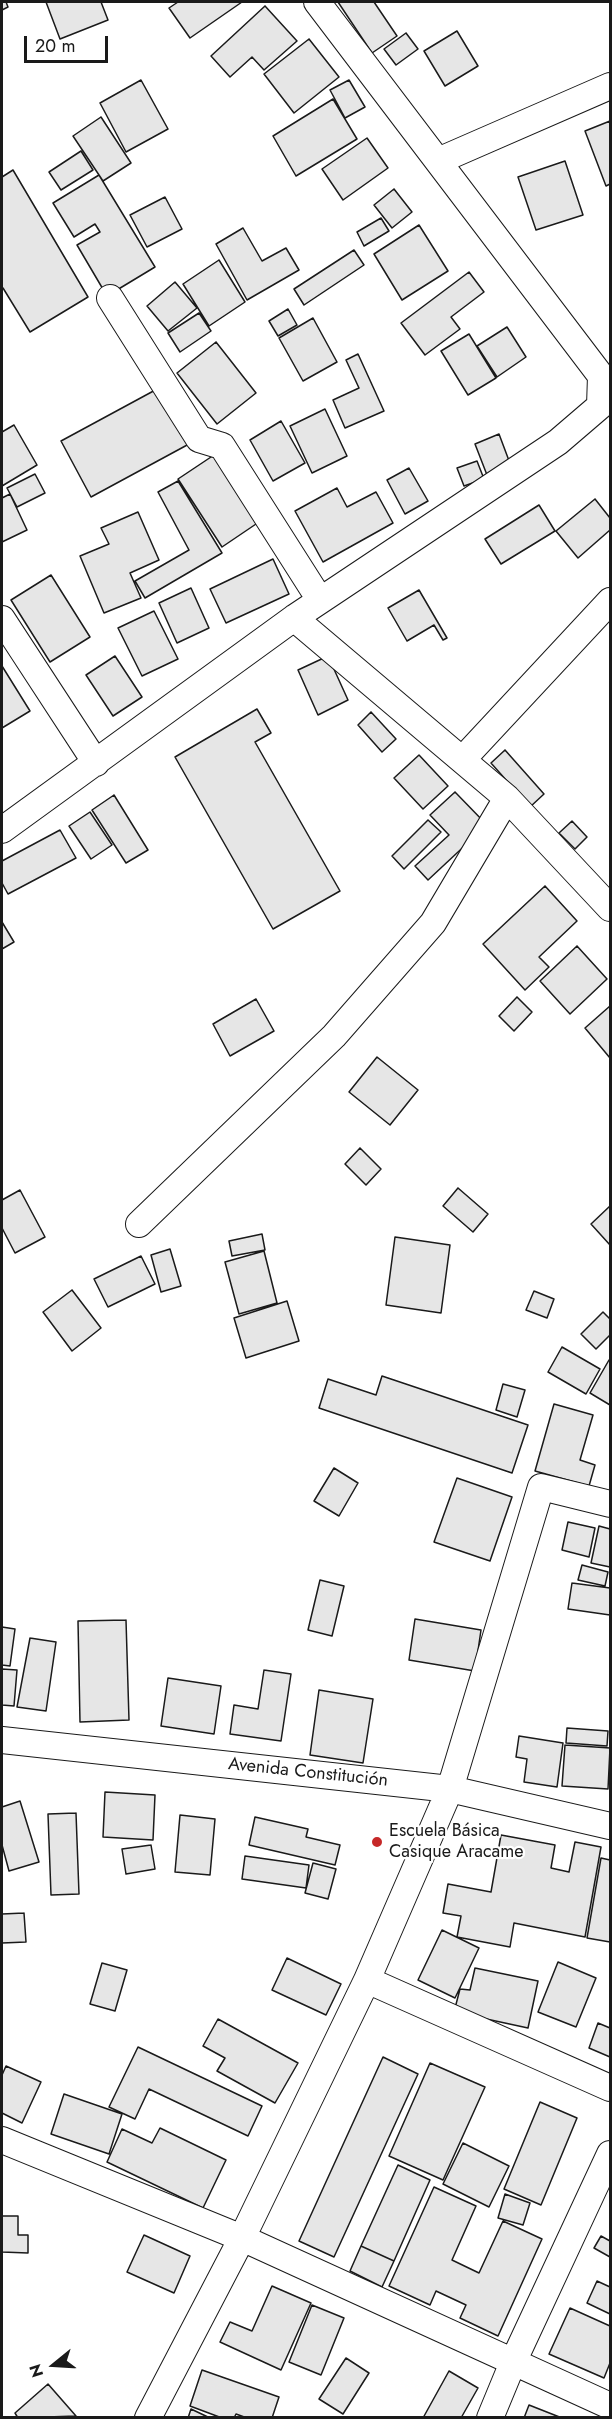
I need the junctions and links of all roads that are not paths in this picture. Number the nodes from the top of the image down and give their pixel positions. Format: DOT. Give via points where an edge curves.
graph roads {
  1 [pos="316,2"];
  2 [pos="610,86"];
  3 [pos="438,161"];
  4 [pos="110,298"];
  5 [pos="320,600"];
  6 [pos="610,601"];
  7 [pos="294,618"];
  8 [pos="2,619"];
  9 [pos="462,760"];
  10 [pos="96,763"];
  11 [pos="507,798"];
  12 [pos="2,827"];
  13 [pos="610,908"];
  14 [pos="139,1224"];
  15 [pos="610,1504"];
  16 [pos="2,1740"];
  17 [pos="450,1789"];
  18 [pos="610,1826"];
  19 [pos="367,1980"];
  20 [pos="610,2088"];
  21 [pos="2,2140"];
  22 [pos="610,2154"];
  23 [pos="242,2238"];
  24 [pos="514,2360"];
  25 [pos="610,2406"];
  26 [pos="148,2418"];
  27 [pos="490,2418"];
  1 -- 3 [label="street"];
  2 -- 3 [label="street"];
  3 -- 5 [label="street" via="601,376 600,406 558,442"];
  4 -- 5 [label="street" via="199,439 222,446"];
  5 -- 7 [label="street"];
  6 -- 9 [label="street"];
  7 -- 9 [label="street"];
  7 -- 10 [label="street"];
  8 -- 10 [label="street"];
  9 -- 11 [label="street"];
  10 -- 12 [label="street"];
  11 -- 13 [label="street"];
  11 -- 14 [label="street" via="433,922 334,1036"];
  15 -- 17 [label="street" via="541,1487"];
  16 -- 17 [label="street, Avenida Constitución"];
  17 -- 18 [label="street, Avenida Constitución"];
  17 -- 19 [label="street"];
  19 -- 20 [label="street"];
  19 -- 23 [label="street"];
  21 -- 23 [label="street"];
  22 -- 24 [label="street"];
  23 -- 24 [label="street"];
  23 -- 26 [label="street"];
  24 -- 25 [label="street"];
  24 -- 27 [label="street"];
}
